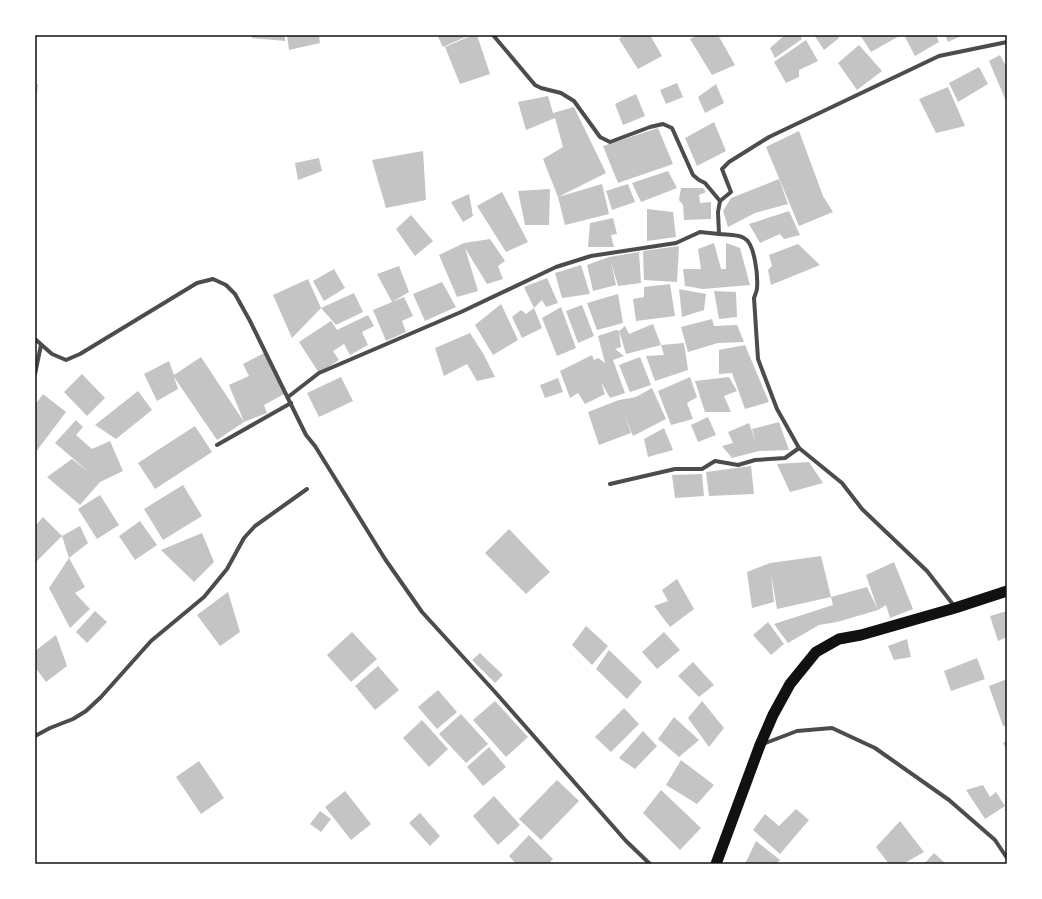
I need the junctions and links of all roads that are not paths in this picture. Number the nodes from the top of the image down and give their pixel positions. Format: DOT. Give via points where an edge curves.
graph roads {
  1 [pos="493,35"];
  2 [pos="1007,42"];
  3 [pos="720,201"];
  4 [pos="719,234"];
  5 [pos="35,339"];
  6 [pos="41,345"];
  7 [pos="35,374"];
  8 [pos="288,397"];
  9 [pos="291,403"];
  10 [pos="217,445"];
  11 [pos="799,448"];
  12 [pos="610,484"];
  13 [pos="307,489"];
  14 [pos="1007,591"];
  15 [pos="955,608"];
  16 [pos="35,736"];
  17 [pos="760,745"];
  18 [pos="1007,858"];
  19 [pos="650,864"];
  20 [pos="716,864"];
  1 -- 3 [label="street" via="535,85 561,93 574,101 600,137 610,142 663,124 672,128 693,175 705,183"];
  2 -- 3 [label="street" via="939,56 768,137 722,169 731,192"];
  3 -- 4 [label="street"];
  4 -- 8 [label="street" via="700,232 676,243 591,256 556,268 320,373"];
  4 -- 11 [label="street" via="745,238 751,244 757,288 754,298 758,359 777,409"];
  5 -- 6 [label="street"];
  6 -- 7 [label="street"];
  6 -- 8 [label="street" via="52,354 66,360 197,283 213,280 226,285 236,294"];
  8 -- 9 [label="street"];
  9 -- 10 [label="street"];
  9 -- 19 [label="street" via="306,434 385,559 422,612"];
  11 -- 12 [label="street" via="785,458 755,460 738,465 715,461 702,469 675,470"];
  11 -- 15 [label="street" via="842,483 862,509 927,571"];
  13 -- 16 [label="street" via="255,526 244,538 228,569 204,597 151,641 86,711"];
  14 -- 15 [label="highway"];
  15 -- 17 [label="highway" via="862,635 839,639 816,652 790,684"];
  17 -- 18 [label="street" via="797,730 832,728 875,748 949,800 995,840"];
  17 -- 20 [label="highway"];
}
